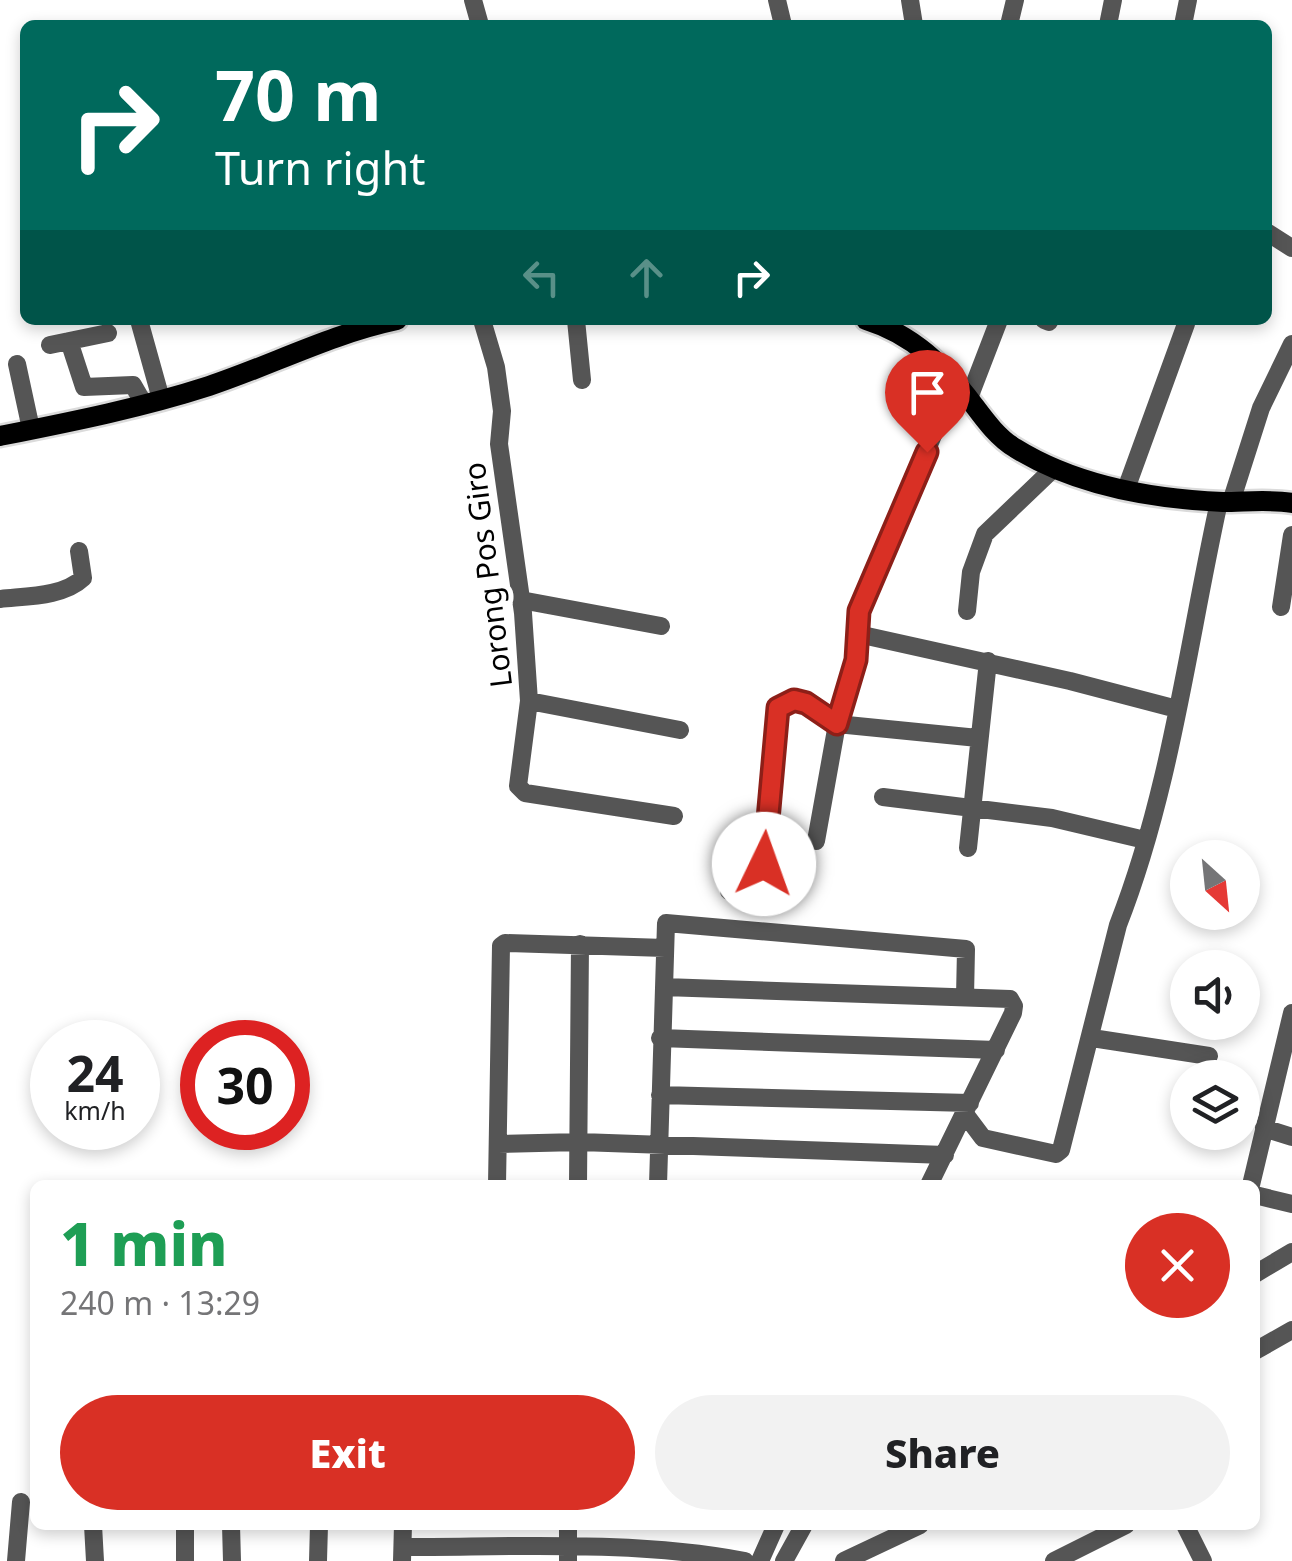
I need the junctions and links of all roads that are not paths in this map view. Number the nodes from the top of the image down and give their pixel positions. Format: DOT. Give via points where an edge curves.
graph roads {
  1 [pos="141,325"];
  2 [pos="379,325"];
  3 [pos="483,325"];
  4 [pos="576,325"];
  5 [pos="877,325"];
  6 [pos="996,325"];
  7 [pos="1186,325"];
  8 [pos="108,333"];
  9 [pos="69,342"];
  10 [pos="1292,344"];
  11 [pos="50,346"];
  12 [pos="17,364"];
  13 [pos="582,380"];
  14 [pos="962,391"];
  15 [pos="152,402"];
  16 [pos="31,430"];
  17 [pos="0,436"];
  18 [pos="1052,470"];
  19 [pos="1126,489"];
  20 [pos="1225,502"];
  21 [pos="1292,504"];
  22 [pos="1292,535"];
  23 [pos="79,551"];
  24 [pos="0,600"];
  25 [pos="521,600"];
  26 [pos="1281,607"];
  27 [pos="966,611"];
  28 [pos="661,626"];
  29 [pos="858,634"];
  30 [pos="988,662"];
  31 [pos="528,700"];
  32 [pos="1178,709"];
  33 [pos="837,724"];
  34 [pos="680,730"];
  35 [pos="978,738"];
  36 [pos="883,797"];
  37 [pos="974,806"];
  38 [pos="674,816"];
  39 [pos="1144,840"];
  40 [pos="816,842"];
  41 [pos="968,848"];
  42 [pos="729,891"];
  43 [pos="580,944"];
  44 [pos="665,948"];
  45 [pos="664,988"];
  46 [pos="965,997"];
  47 [pos="1292,1013"];
  48 [pos="660,1038"];
  49 [pos="1092,1038"];
  50 [pos="996,1050"];
  51 [pos="1209,1056"];
  52 [pos="1286,1066"];
  53 [pos="660,1095"];
  54 [pos="967,1109"];
  55 [pos="1264,1128"];
  56 [pos="1292,1137"];
  57 [pos="580,1142"];
  58 [pos="498,1144"];
  59 [pos="658,1147"];
  60 [pos="945,1155"];
  61 [pos="496,1180"];
  62 [pos="578,1180"];
  63 [pos="658,1180"];
  64 [pos="932,1180"];
  65 [pos="1252,1180"];
  66 [pos="1260,1196"];
  67 [pos="1292,1204"];
  68 [pos="1292,1252"];
  69 [pos="1260,1271"];
  70 [pos="1292,1330"];
  71 [pos="1260,1348"];
  72 [pos="20,1502"];
  73 [pos="93,1530"];
  74 [pos="185,1530"];
  75 [pos="232,1530"];
  76 [pos="319,1530"];
  77 [pos="774,1530"];
  78 [pos="801,1530"];
  79 [pos="902,1530"];
  80 [pos="1116,1530"];
  81 [pos="1187,1530"];
  82 [pos="403,1554"];
  83 [pos="568,1554"];
  84 [pos="16,1561"];
  85 [pos="94,1561"];
  86 [pos="185,1561"];
  87 [pos="232,1561"];
  88 [pos="318,1561"];
  89 [pos="745,1561"];
  90 [pos="760,1561"];
  91 [pos="784,1561"];
  92 [pos="844,1561"];
  93 [pos="1054,1561"];
  94 [pos="1202,1561"];
  1 -- 15 [label="street"];
  2 -- 15 [label="main road"];
  3 -- 25 [label="street, Lorong Pos Giro" via="496,367 499,444"];
  4 -- 13 [label="street"];
  5 -- 14 [label="main road" via="918,343"];
  6 -- 14 [label="street"];
  7 -- 19 [label="street"];
  8 -- 9 [label="street"];
  9 -- 11 [label="street"];
  9 -- 15 [label="street" via="85,388 134,385"];
  10 -- 20 [label="street"];
  12 -- 16 [label="street"];
  14 -- 18 [label="main road" via="1010,445"];
  14 -- 29 [label="street" via="874,569"];
  15 -- 16 [label="main road"];
  16 -- 17 [label="main road"];
  18 -- 19 [label="main road"];
  18 -- 27 [label="street" via="985,534"];
  19 -- 20 [label="main road"];
  20 -- 21 [label="main road"];
  20 -- 32 [label="street"];
  22 -- 26 [label="street"];
  23 -- 24 [label="street" via="83,578 74,586"];
  25 -- 28 [label="street"];
  25 -- 31 [label="street, Lorong Pos Giro"];
  29 -- 30 [label="street"];
  29 -- 33 [label="street"];
  30 -- 32 [label="street"];
  30 -- 35 [label="street"];
  31 -- 34 [label="street"];
  31 -- 38 [label="street, Lorong Pos Giro" via="518,778 525,793"];
  32 -- 39 [label="street"];
  33 -- 35 [label="street"];
  33 -- 40 [label="street"];
  33 -- 42 [label="street" via="806,703 794,700 778,708 764,888 758,896"];
  35 -- 37 [label="street"];
  36 -- 37 [label="street"];
  37 -- 39 [label="street"];
  37 -- 41 [label="street"];
  39 -- 49 [label="street"];
  43 -- 44 [label="street"];
  43 -- 57 [label="street"];
  43 -- 58 [label="street" via="501,946"];
  44 -- 45 [label="street"];
  44 -- 46 [label="street" via="670,921 966,949"];
  45 -- 46 [label="street"];
  45 -- 48 [label="street"];
  46 -- 50 [label="street" via="1013,1002"];
  47 -- 52 [label="street"];
  48 -- 50 [label="street"];
  48 -- 53 [label="street"];
  49 -- 51 [label="street"];
  49 -- 54 [label="street" via="1058,1154 983,1138"];
  50 -- 54 [label="street"];
  52 -- 55 [label="street"];
  53 -- 54 [label="street"];
  53 -- 59 [label="street"];
  54 -- 60 [label="street"];
  55 -- 56 [label="street"];
  55 -- 65 [label="street"];
  57 -- 58 [label="street"];
  57 -- 59 [label="street"];
  57 -- 62 [label="street"];
  58 -- 61 [label="street"];
  59 -- 60 [label="street"];
  59 -- 63 [label="street"];
  60 -- 64 [label="street"];
  66 -- 67 [label="street"];
  68 -- 69 [label="street"];
  70 -- 71 [label="street"];
  72 -- 84 [label="street"];
  73 -- 85 [label="street"];
  74 -- 86 [label="street"];
  75 -- 87 [label="street"];
  76 -- 88 [label="street"];
  77 -- 90 [label="street"];
  78 -- 91 [label="street"];
  79 -- 92 [label="street"];
  80 -- 93 [label="street"];
  81 -- 94 [label="street"];
  82 -- 83 [label="street"];
  83 -- 89 [label="street"];
}
